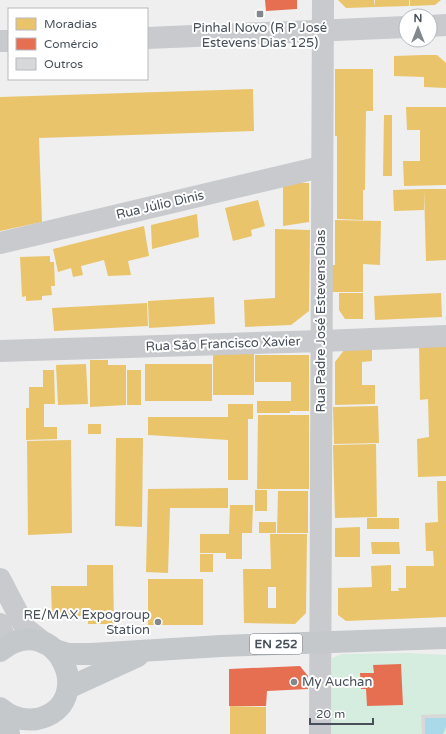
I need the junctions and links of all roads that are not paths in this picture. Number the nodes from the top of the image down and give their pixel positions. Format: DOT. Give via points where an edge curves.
graph roads {
  1 [pos="323,0"];
  2 [pos="398,27"];
  3 [pos="322,31"];
  4 [pos="148,38"];
  5 [pos="321,167"];
  6 [pos="0,243"];
  7 [pos="446,336"];
  8 [pos="322,341"];
  9 [pos="0,351"];
  10 [pos="0,579"];
  11 [pos="0,624"];
  12 [pos="446,638"];
  13 [pos="319,643"];
  14 [pos="49,646"];
  15 [pos="3,649"];
  16 [pos="150,651"];
  17 [pos="68,688"];
  18 [pos="2,710"];
  19 [pos="41,726"];
  20 [pos="8,734"];
  21 [pos="320,734"];
  1 -- 3 [label="street, Rua Padre José Estevens Dias"];
  2 -- 3 [label="street"];
  3 -- 4 [label="street"];
  3 -- 5 [label="street, Rua Padre José Estevens Dias"];
  5 -- 6 [label="street, Rua Júlio Dinis"];
  5 -- 8 [label="street, Rua Padre José Estevens Dias"];
  7 -- 8 [label="street, Rua São Francisco Xavier"];
  8 -- 9 [label="street, Rua São Francisco Xavier"];
  8 -- 13 [label="street, Rua Padre José Estevens Dias"];
  10 -- 14 [label="street" via="26,629"];
  11 -- 15 [label="street"];
  12 -- 13 [label="main road, EN 252"];
  13 -- 16 [label="main road, EN 252"];
  13 -- 21 [label="street, Rua Padre José Estevens Dias"];
  14 -- 15 [label="main road, EN 252" via="31,640 18,641"];
  14 -- 16 [label="main road, EN 252" via="68,654"];
  14 -- 17 [label="main road" via="62,657 66,667"];
  16 -- 17 [label="main road, EN 252"];
  17 -- 19 [label="main road" via="59,706"];
  18 -- 19 [label="main road"];
  18 -- 20 [label="main road"];
}
